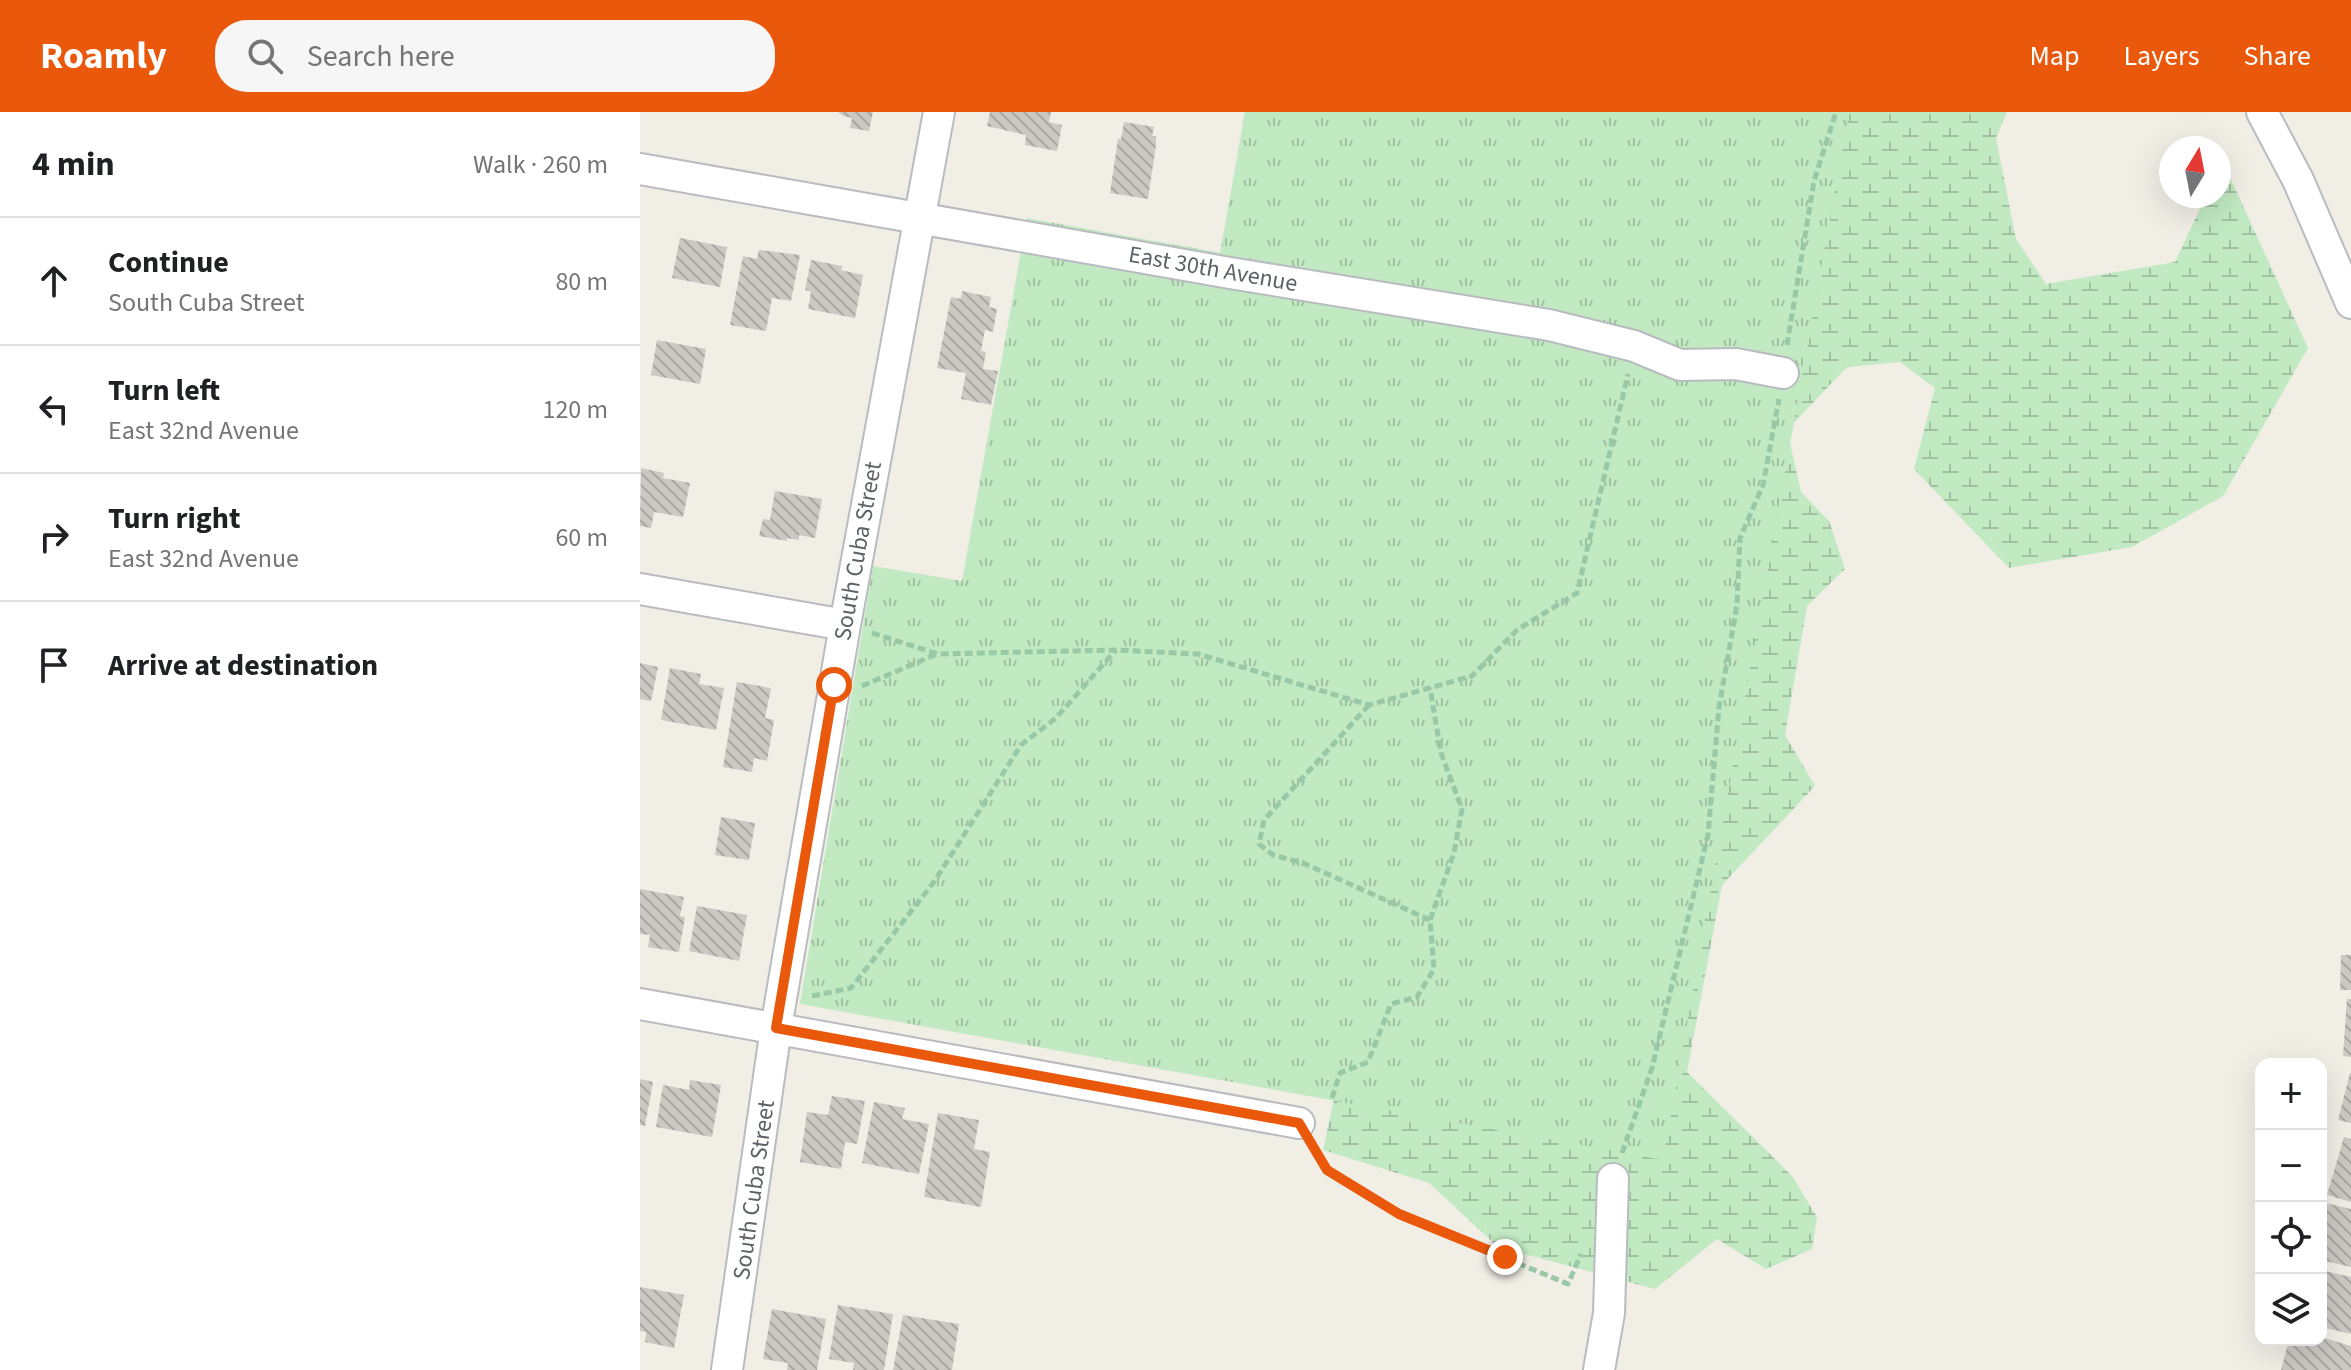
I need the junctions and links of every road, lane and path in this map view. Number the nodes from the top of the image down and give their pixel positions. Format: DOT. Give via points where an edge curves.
graph roads {
  1 [pos="939,112"];
  2 [pos="1836,112"];
  3 [pos="2262,112"];
  4 [pos="640,169"];
  5 [pos="919,216"];
  6 [pos="2351,303"];
  7 [pos="1634,346"];
  8 [pos="1783,373"];
  9 [pos="640,589"];
  10 [pos="845,625"];
  11 [pos="1116,650"];
  12 [pos="938,654"];
  13 [pos="834,685"];
  14 [pos="1430,688"];
  15 [pos="1369,705"];
  16 [pos="1430,920"];
  17 [pos="812,996"];
  18 [pos="640,1004"];
  19 [pos="776,1028"];
  20 [pos="1332,1098"];
  21 [pos="1299,1123"];
  22 [pos="1613,1179"];
  23 [pos="1585,1244"];
  24 [pos="727,1370"];
  25 [pos="1599,1370"];
  1 -- 5 [label="street, South Cuba Street"];
  2 -- 8 [label="path" via="1814,181"];
  3 -- 6 [label="street"];
  4 -- 5 [label="street, East 30th Avenue"];
  5 -- 7 [label="street, East 30th Avenue" via="1549,325"];
  5 -- 10 [label="street, South Cuba Street"];
  7 -- 8 [label="street, East 30th Avenue" via="1680,365 1736,364"];
  7 -- 14 [label="path" via="1577,593 1517,630 1472,676"];
  8 -- 22 [label="path" via="1763,485 1740,538 1737,605 1719,707 1708,835 1652,1068"];
  9 -- 10 [label="street"];
  10 -- 12 [label="path"];
  10 -- 13 [label="street, South Cuba Street"];
  11 -- 12 [label="path"];
  11 -- 15 [label="path" via="1198,654"];
  11 -- 17 [label="path" via="1056,718 1021,745 934,882 851,988"];
  12 -- 13 [label="path" via="860,687"];
  13 -- 19 [label="street, South Cuba Street"];
  14 -- 15 [label="path"];
  14 -- 16 [label="path" via="1441,753 1462,809 1454,853"];
  15 -- 16 [label="path" via="1264,820 1259,844 1273,855 1303,863"];
  16 -- 20 [label="path" via="1434,969 1417,997 1391,1004 1368,1062 1340,1073"];
  18 -- 19 [label="street"];
  19 -- 21 [label="street"];
  19 -- 24 [label="street, South Cuba Street"];
  21 -- 23 [label="path" via="1327,1170 1399,1214 1568,1284"];
  22 -- 25 [label="street" via="1609,1313"];
}
